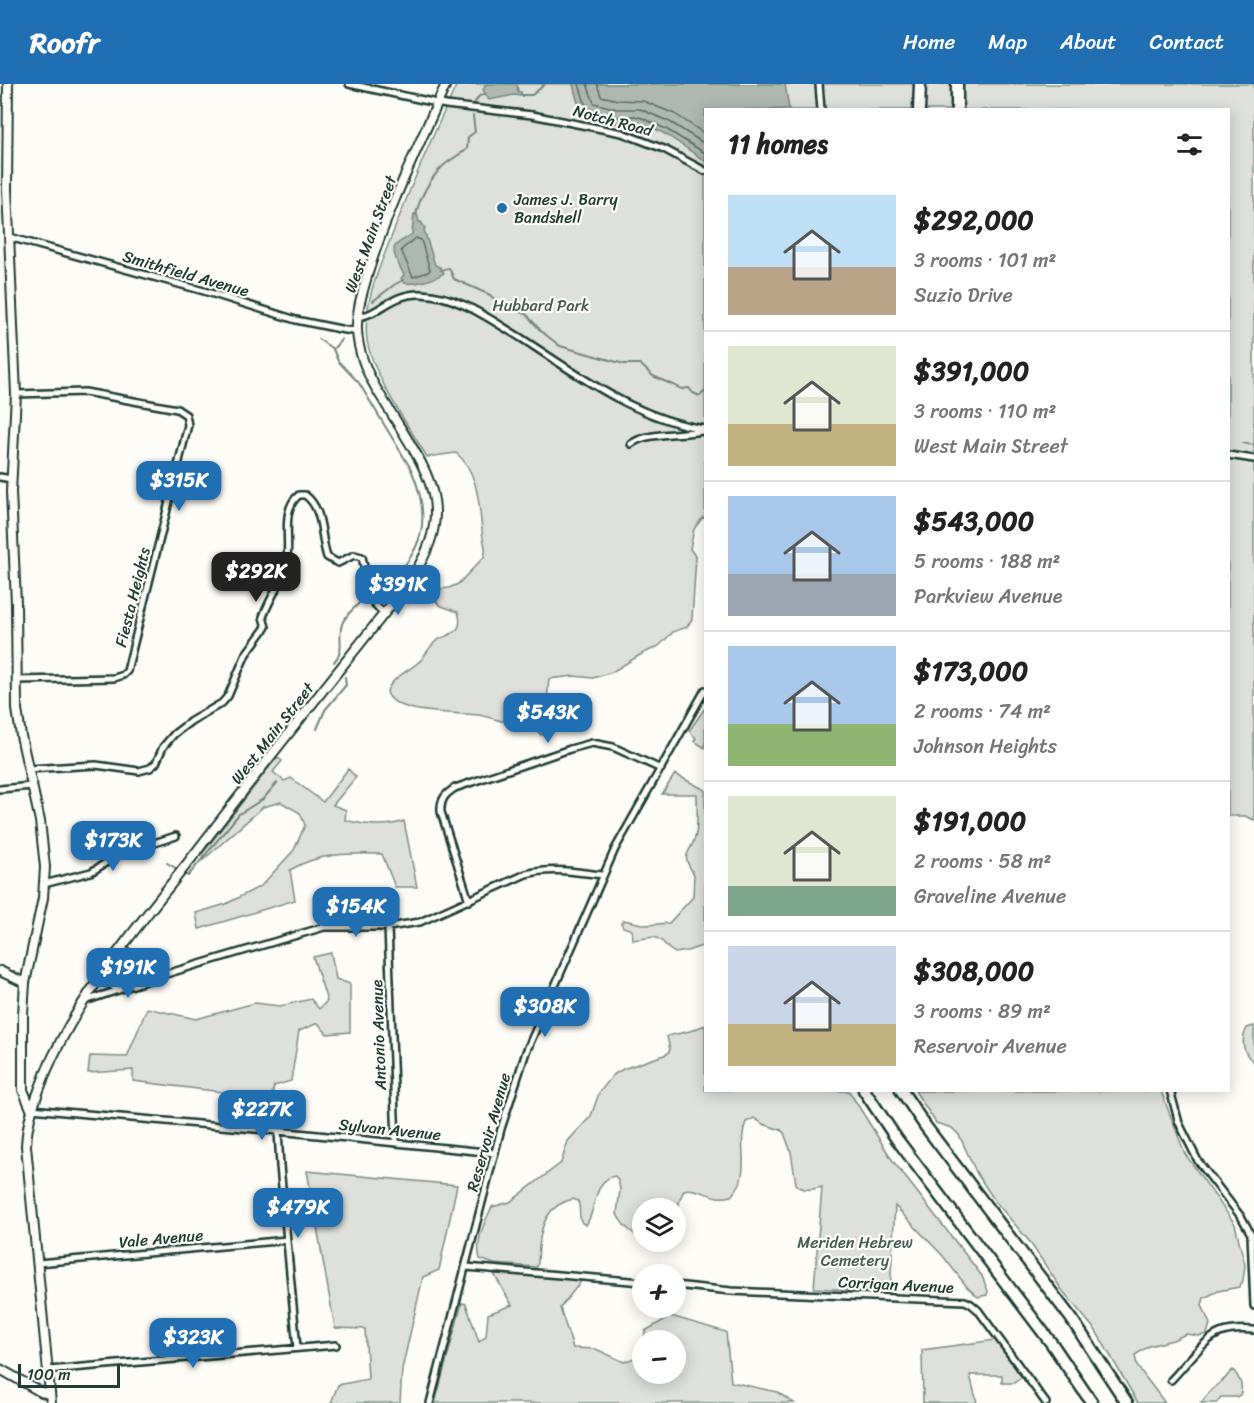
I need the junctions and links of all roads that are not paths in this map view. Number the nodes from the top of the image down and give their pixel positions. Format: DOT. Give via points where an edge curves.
graph roads {
  1 [pos="8,84"];
  2 [pos="349,84"];
  3 [pos="446,84"];
  4 [pos="819,84"];
  5 [pos="920,84"];
  6 [pos="957,84"];
  7 [pos="438,102"];
  8 [pos="821,108"];
  9 [pos="919,108"];
  10 [pos="957,108"];
  11 [pos="704,170"];
  12 [pos="9,237"];
  13 [pos="357,317"];
  14 [pos="357,331"];
  15 [pos="16,394"];
  16 [pos="704,430"];
  17 [pos="704,430"];
  18 [pos="631,444"];
  19 [pos="1230,455"];
  20 [pos="1254,459"];
  21 [pos="0,477"];
  22 [pos="11,479"];
  23 [pos="384,613"];
  24 [pos="17,680"];
  25 [pos="704,692"];
  26 [pos="28,769"];
  27 [pos="661,769"];
  28 [pos="32,786"];
  29 [pos="0,789"];
  30 [pos="176,836"];
  31 [pos="602,875"];
  32 [pos="44,884"];
  33 [pos="469,901"];
  34 [pos="388,927"];
  35 [pos="122,948"];
  36 [pos="0,971"];
  37 [pos="105,972"];
  38 [pos="165,974"];
  39 [pos="25,982"];
  40 [pos="119,990"];
  41 [pos="83,1002"];
  42 [pos="865,1092"];
  43 [pos="902,1092"];
  44 [pos="1171,1092"];
  45 [pos="31,1109"];
  46 [pos="278,1131"];
  47 [pos="396,1143"];
  48 [pos="495,1153"];
  49 [pos="287,1240"];
  50 [pos="38,1263"];
  51 [pos="466,1267"];
  52 [pos="632,1281"];
  53 [pos="686,1286"];
  54 [pos="1254,1306"];
  55 [pos="1254,1330"];
  56 [pos="336,1345"];
  57 [pos="297,1348"];
  58 [pos="0,1369"];
  59 [pos="49,1370"];
  60 [pos="1171,1380"];
  61 [pos="50,1399"];
  62 [pos="430,1403"];
  63 [pos="1046,1403"];
  64 [pos="1092,1403"];
  65 [pos="1127,1403"];
  1 -- 12 [label="main road"];
  2 -- 7 [label="street, Notch Road"];
  3 -- 7 [label="main road, West Main Street"];
  4 -- 8 [label="street"];
  5 -- 9 [label="highway"];
  6 -- 10 [label="highway"];
  7 -- 11 [label="street, Notch Road" via="548,117 622,133"];
  7 -- 13 [label="main road, West Main Street" via="381,235"];
  12 -- 14 [label="street, Smithfield Avenue" via="296,320"];
  12 -- 15 [label="main road"];
  13 -- 14 [label="main road, West Main Street"];
  13 -- 16 [label="street" via="409,295 444,298 489,318 633,407"];
  14 -- 23 [label="main road, West Main Street" via="368,374 426,472 435,500 435,526 426,553"];
  15 -- 22 [label="main road"];
  15 -- 24 [label="street, Fiesta Heights" via="93,393 177,409 188,419 127,671 114,678"];
  17 -- 18 [label="street" via="643,437"];
  19 -- 20 [label="street"];
  21 -- 22 [label="street"];
  22 -- 24 [label="main road"];
  23 -- 26 [label="street" via="367,592 362,557 354,555 338,563 327,557 318,510 310,498 299,495 288,514 287,559 263,617 266,627 246,654 222,703 174,734 150,768 138,771 96,765"];
  23 -- 35 [label="main road, West Main Street"];
  24 -- 26 [label="main road" via="18,716"];
  25 -- 27 [label="street, Reservoir Avenue"];
  26 -- 28 [label="main road"];
  27 -- 31 [label="street, Reservoir Avenue"];
  27 -- 33 [label="street" via="613,747 592,743 455,788 443,798 441,812"];
  28 -- 29 [label="street"];
  28 -- 32 [label="main road" via="42,834"];
  30 -- 32 [label="street" via="120,854 91,872"];
  31 -- 33 [label="street" via="538,871"];
  31 -- 48 [label="street, Reservoir Avenue" via="526,1052"];
  32 -- 39 [label="main road"];
  33 -- 34 [label="street" via="420,922"];
  34 -- 38 [label="street" via="324,927"];
  34 -- 47 [label="street, Antonio Avenue"];
  35 -- 37 [label="main road, West Main Street"];
  35 -- 38 [label="street"];
  36 -- 39 [label="main road"];
  37 -- 40 [label="street" via="112,986"];
  37 -- 41 [label="main road, West Main Street"];
  38 -- 40 [label="street"];
  39 -- 45 [label="main road" via="22,1078"];
  40 -- 41 [label="street"];
  41 -- 45 [label="main road, West Main Street" via="63,1034"];
  42 -- 64 [label="highway"];
  43 -- 65 [label="highway" via="1084,1336"];
  44 -- 54 [label="street" via="1190,1147 1251,1234"];
  45 -- 46 [label="street, Sylvan Avenue"];
  45 -- 50 [label="main road, West Main Street" via="27,1160"];
  46 -- 47 [label="street, Sylvan Avenue"];
  46 -- 49 [label="street"];
  47 -- 48 [label="street, Sylvan Avenue"];
  48 -- 51 [label="street, Reservoir Avenue"];
  49 -- 50 [label="street, Vale Avenue"];
  49 -- 57 [label="street"];
  50 -- 59 [label="main road, West Main Street"];
  51 -- 52 [label="street"];
  51 -- 62 [label="street, Reservoir Avenue"];
  53 -- 63 [label="street, Corrigan Avenue" via="957,1300 971,1304"];
  55 -- 60 [label="street" via="1220,1333"];
  56 -- 57 [label="street"];
  57 -- 59 [label="street"];
  58 -- 61 [label="main road"];
  59 -- 61 [label="main road, West Main Street"];
}
